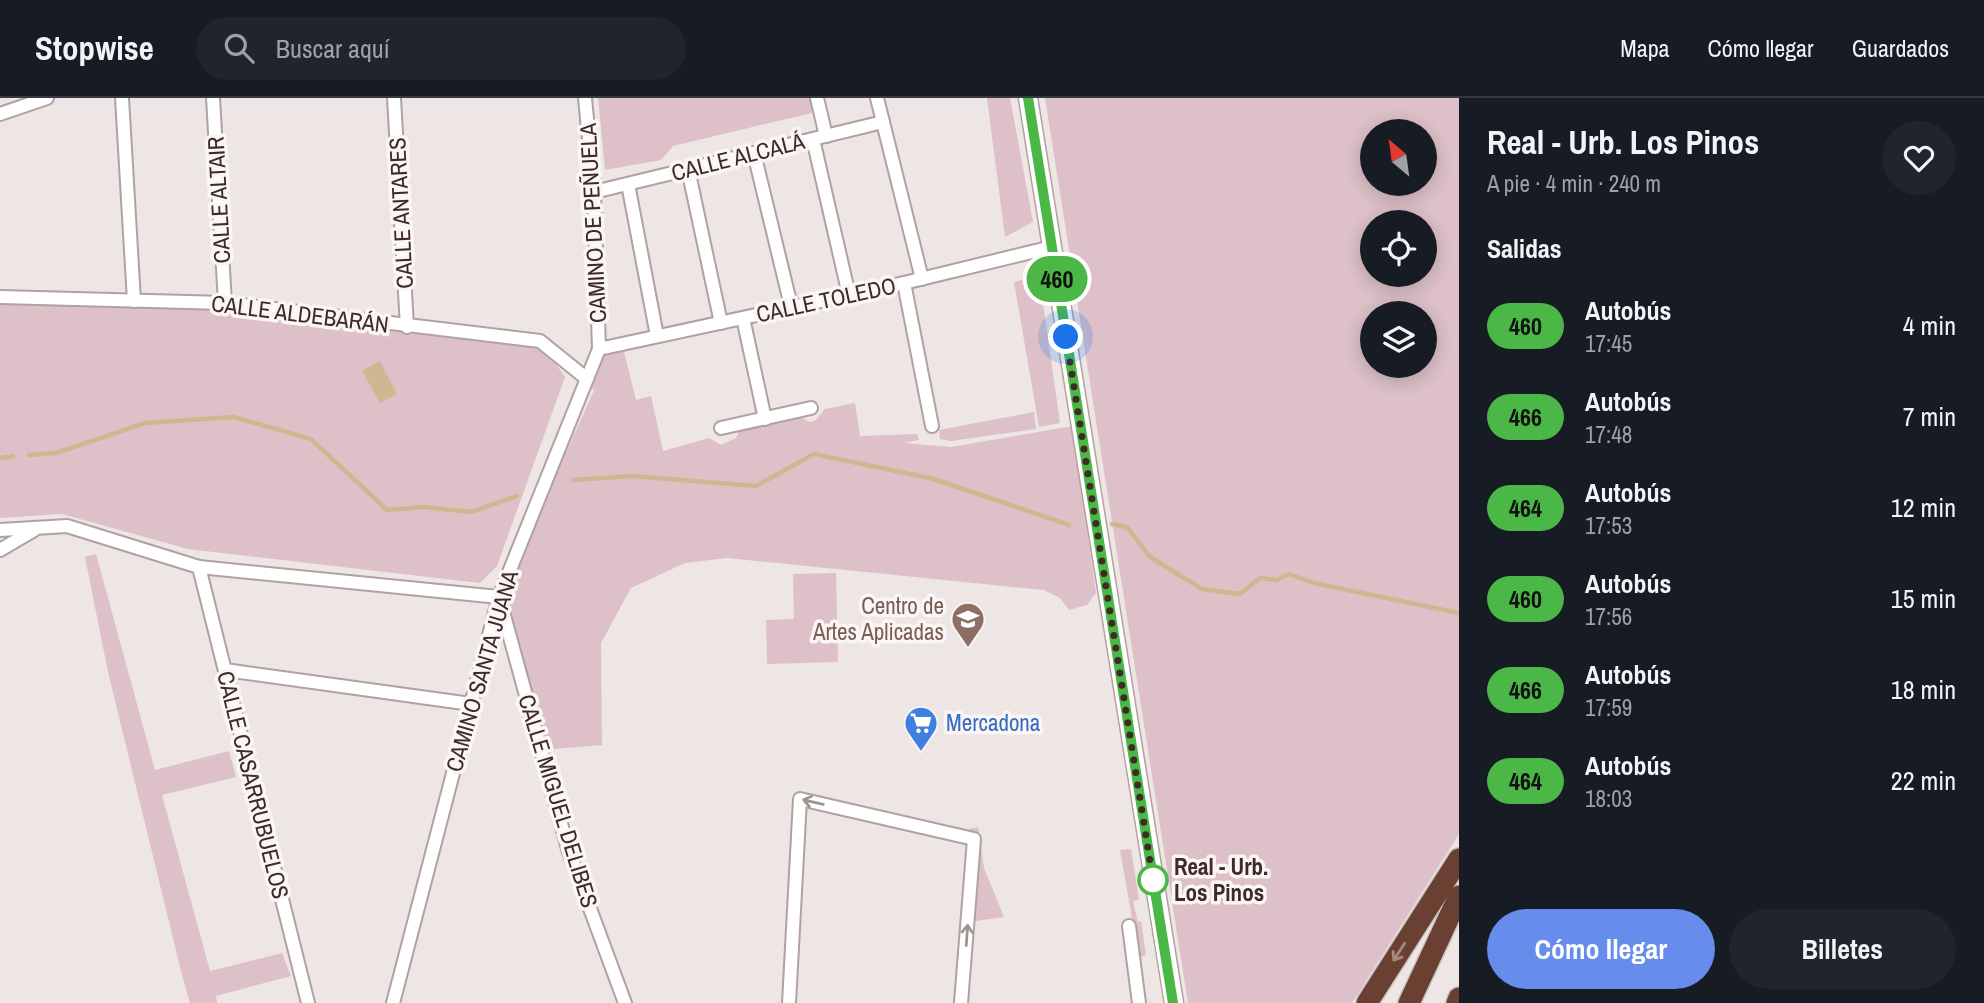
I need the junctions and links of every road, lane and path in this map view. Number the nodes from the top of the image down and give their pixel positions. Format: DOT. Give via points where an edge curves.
graph roads {
  1 [pos="47,98"];
  2 [pos="122,98"];
  3 [pos="213,98"];
  4 [pos="394,98"];
  5 [pos="585,98"];
  6 [pos="817,98"];
  7 [pos="877,98"];
  8 [pos="1028,98"];
  9 [pos="0,114"];
  10 [pos="883,122"];
  11 [pos="820,137"];
  12 [pos="754,153"];
  13 [pos="688,169"];
  14 [pos="628,184"];
  15 [pos="594,192"];
  16 [pos="1052,247"];
  17 [pos="922,279"];
  18 [pos="904,283"];
  19 [pos="849,295"];
  20 [pos="0,297"];
  21 [pos="134,300"];
  22 [pos="225,303"];
  23 [pos="791,306"];
  24 [pos="743,317"];
  25 [pos="721,323"];
  26 [pos="407,327"];
  27 [pos="657,336"];
  28 [pos="599,349"];
  29 [pos="587,379"];
  30 [pos="811,408"];
  31 [pos="765,419"];
  32 [pos="932,426"];
  33 [pos="721,428"];
  34 [pos="38,528"];
  35 [pos="0,530"];
  36 [pos="0,550"];
  37 [pos="199,567"];
  38 [pos="499,597"];
  39 [pos="225,670"];
  40 [pos="471,704"];
  41 [pos="1459,859"];
  42 [pos="1459,896"];
  43 [pos="1129,926"];
  44 [pos="1459,998"];
  45 [pos="308,1003"];
  46 [pos="393,1003"];
  47 [pos="625,1003"];
  48 [pos="789,1003"];
  49 [pos="961,1003"];
  50 [pos="1139,1003"];
  51 [pos="1174,1003"];
  52 [pos="1367,1003"];
  53 [pos="1409,1003"];
  54 [pos="1457,1003"];
  1 -- 9 [label="street"];
  2 -- 21 [label="street"];
  3 -- 22 [label="street, CALLE ALTAIR"];
  4 -- 26 [label="street, CALLE ANTARES"];
  5 -- 15 [label="street, CAMINO DE PEÑUELA"];
  6 -- 11 [label="street"];
  7 -- 10 [label="street"];
  8 -- 16 [label="street"];
  10 -- 11 [label="street, CALLE ALCALÁ"];
  10 -- 17 [label="street"];
  11 -- 12 [label="street, CALLE ALCALÁ"];
  11 -- 19 [label="street"];
  12 -- 13 [label="street, CALLE ALCALÁ"];
  12 -- 23 [label="street"];
  13 -- 14 [label="street, CALLE ALCALÁ"];
  13 -- 25 [label="street"];
  14 -- 15 [label="street, CALLE ALCALÁ"];
  14 -- 27 [label="street"];
  15 -- 28 [label="street, CAMINO DE PEÑUELA"];
  16 -- 17 [label="street, CALLE TOLEDO"];
  16 -- 51 [label="street"];
  17 -- 18 [label="street, CALLE TOLEDO"];
  18 -- 19 [label="street, CALLE TOLEDO"];
  18 -- 32 [label="street"];
  19 -- 23 [label="street, CALLE TOLEDO"];
  20 -- 21 [label="street, CALLE ALDEBARÁN"];
  21 -- 22 [label="street, CALLE ALDEBARÁN"];
  22 -- 26 [label="street, CALLE ALDEBARÁN"];
  23 -- 24 [label="street, CALLE TOLEDO"];
  24 -- 25 [label="street, CALLE TOLEDO"];
  24 -- 31 [label="street"];
  25 -- 27 [label="street, CALLE TOLEDO"];
  26 -- 29 [label="street, CALLE ALDEBARÁN" via="540,341"];
  27 -- 28 [label="street, CALLE TOLEDO"];
  28 -- 29 [label="street, CAMINO SANTA JUANA"];
  29 -- 38 [label="street, CAMINO SANTA JUANA"];
  30 -- 31 [label="street"];
  31 -- 33 [label="street"];
  34 -- 35 [label="street"];
  34 -- 36 [label="street"];
  34 -- 37 [label="street" via="67,526"];
  37 -- 38 [label="street"];
  37 -- 39 [label="street, CALLE CASARRUBUELOS"];
  38 -- 40 [label="street, CAMINO SANTA JUANA"];
  38 -- 47 [label="street, CALLE MIGUEL DELIBES" via="568,849"];
  39 -- 40 [label="street"];
  39 -- 45 [label="street, CALLE CASARRUBUELOS"];
  40 -- 46 [label="street, CAMINO SANTA JUANA"];
  41 -- 52 [label="highway, one-way"];
  42 -- 53 [label="highway"];
  43 -- 50 [label="street"];
  44 -- 54 [label="highway"];
  49 -- 48 [label="street, one-way" via="974,839 800,799"];
}
